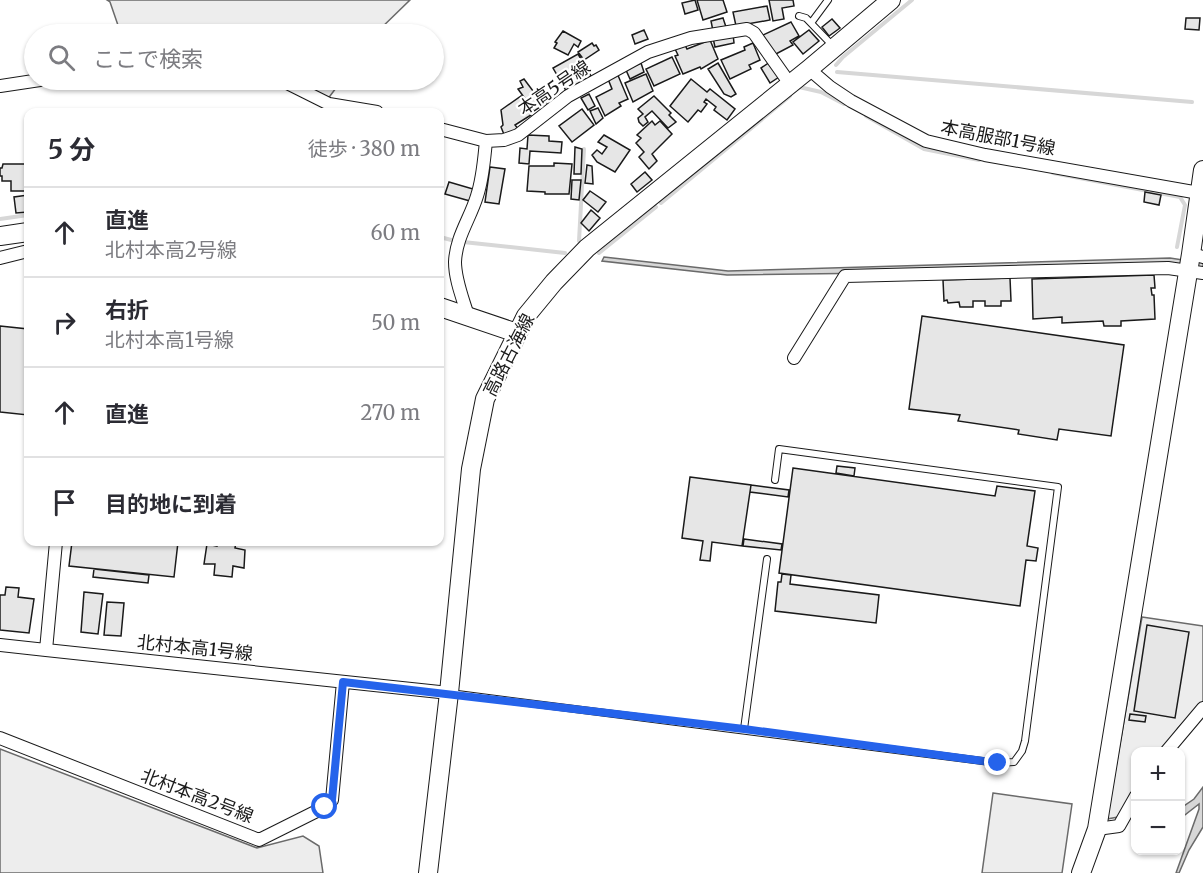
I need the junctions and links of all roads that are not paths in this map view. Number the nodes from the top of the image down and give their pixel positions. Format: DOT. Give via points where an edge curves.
graph roads {
  1 [pos="828,0"];
  2 [pos="891,0"];
  3 [pos="799,16"];
  4 [pos="811,23"];
  5 [pos="835,47"];
  6 [pos="809,69"];
  7 [pos="24,82"];
  8 [pos="790,84"];
  9 [pos="0,86"];
  10 [pos="301,90"];
  11 [pos="352,108"];
  12 [pos="444,130"];
  13 [pos="486,141"];
  14 [pos="1203,170"];
  15 [pos="1199,193"];
  16 [pos="24,233"];
  17 [pos="0,236"];
  18 [pos="24,252"];
  19 [pos="0,258"];
  20 [pos="1196,264"];
  21 [pos="444,308"];
  22 [pos="468,316"];
  23 [pos="517,333"];
  24 [pos="794,358"];
  25 [pos="775,480"];
  26 [pos="57,546"];
  27 [pos="767,559"];
  28 [pos="0,645"];
  29 [pos="46,650"];
  30 [pos="343,682"];
  31 [pos="449,693"];
  32 [pos="1203,708"];
  33 [pos="744,729"];
  34 [pos="0,738"];
  35 [pos="1170,747"];
  36 [pos="1133,801"];
  37 [pos="1097,830"];
  38 [pos="428,873"];
  39 [pos="1081,873"];
  1 -- 4 [label="lane"];
  2 -- 5 [label="main road, 高路古海線"];
  3 -- 4 [label="lane"];
  4 -- 5 [label="lane"];
  5 -- 6 [label="main road, 高路古海線"];
  6 -- 8 [label="main road, 高路古海線"];
  6 -- 15 [label="street, 本高服部1号線" via="844,96 926,141"];
  7 -- 9 [label="street"];
  8 -- 13 [label="street, 本高5号線" via="754,33 747,29 728,31 648,52 568,96 518,135"];
  8 -- 23 [label="main road, 高路古海線" via="587,248 526,316"];
  10 -- 11 [label="street" via="329,104"];
  12 -- 13 [label="street"];
  13 -- 22 [label="street" via="477,198 456,248 458,282"];
  14 -- 15 [label="main road"];
  15 -- 20 [label="main road"];
  16 -- 17 [label="main road"];
  18 -- 19 [label="street"];
  20 -- 24 [label="street" via="1168,268 845,276"];
  20 -- 37 [label="main road"];
  21 -- 22 [label="main road"];
  22 -- 23 [label="main road"];
  23 -- 31 [label="main road, 高路古海線" via="485,399 471,469"];
  25 -- 33 [label="lane" via="779,449 1058,487 1025,741 1014,762"];
  26 -- 29 [label="street"];
  27 -- 33 [label="lane"];
  28 -- 29 [label="street, 北村本高1号線"];
  29 -- 30 [label="street, 北村本高1号線"];
  30 -- 31 [label="street, 北村本高1号線"];
  30 -- 34 [label="street, 北村本高2号線" via="332,800 259,840"];
  31 -- 33 [label="lane"];
  31 -- 38 [label="main road, 高路古海線"];
  32 -- 35 [label="street"];
  36 -- 37 [label="street" via="1119,826"];
  37 -- 39 [label="main road"];
}
